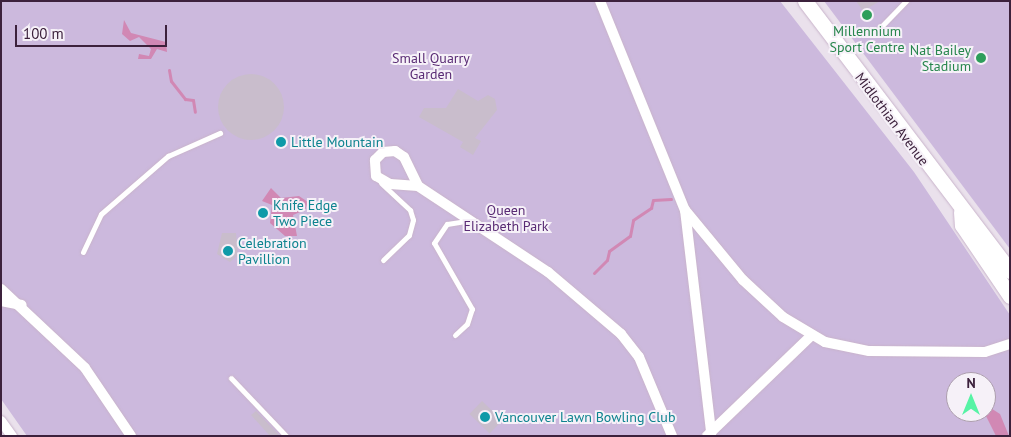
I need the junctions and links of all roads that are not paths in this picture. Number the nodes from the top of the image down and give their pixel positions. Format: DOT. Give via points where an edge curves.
graph roads {
  1 [pos="600,1"];
  2 [pos="804,1"];
  3 [pos="906,1"];
  4 [pos="877,30"];
  5 [pos="220,133"];
  6 [pos="380,180"];
  7 [pos="418,186"];
  8 [pos="686,210"];
  9 [pos="961,212"];
  10 [pos="473,220"];
  11 [pos="83,252"];
  12 [pos="383,260"];
  13 [pos="1010,271"];
  14 [pos="1,288"];
  15 [pos="1010,296"];
  16 [pos="1,301"];
  17 [pos="22,305"];
  18 [pos="455,335"];
  19 [pos="811,336"];
  20 [pos="1010,344"];
  21 [pos="231,378"];
  22 [pos="1,421"];
  23 [pos="709,434"];
  24 [pos="12,436"];
  25 [pos="131,436"];
  26 [pos="286,436"];
  27 [pos="672,436"];
  1 -- 8 [label="street"];
  2 -- 9 [label="street, Midlothian Avenue"];
  3 -- 4 [label="lane"];
  5 -- 11 [label="lane" via="168,156 101,214"];
  6 -- 7 [label="street"];
  6 -- 7 [label="street" via="374,171 375,160 384,152 395,151 404,157"];
  6 -- 12 [label="lane" via="410,210 413,220 409,235"];
  7 -- 10 [label="street"];
  8 -- 19 [label="street" via="743,280"];
  8 -- 23 [label="street"];
  9 -- 13 [label="street, Midlothian Avenue" via="972,220"];
  9 -- 15 [label="street, Midlothian Avenue" via="962,225"];
  10 -- 18 [label="lane" via="447,224 434,243 472,309 467,324"];
  10 -- 27 [label="street" via="548,272 621,334 642,363"];
  14 -- 17 [label="street"];
  16 -- 17 [label="street"];
  17 -- 25 [label="street" via="85,368"];
  19 -- 20 [label="street" via="842,346 900,353 985,352"];
  19 -- 23 [label="street"];
  21 -- 26 [label="lane"];
  22 -- 24 [label="street"];
}
